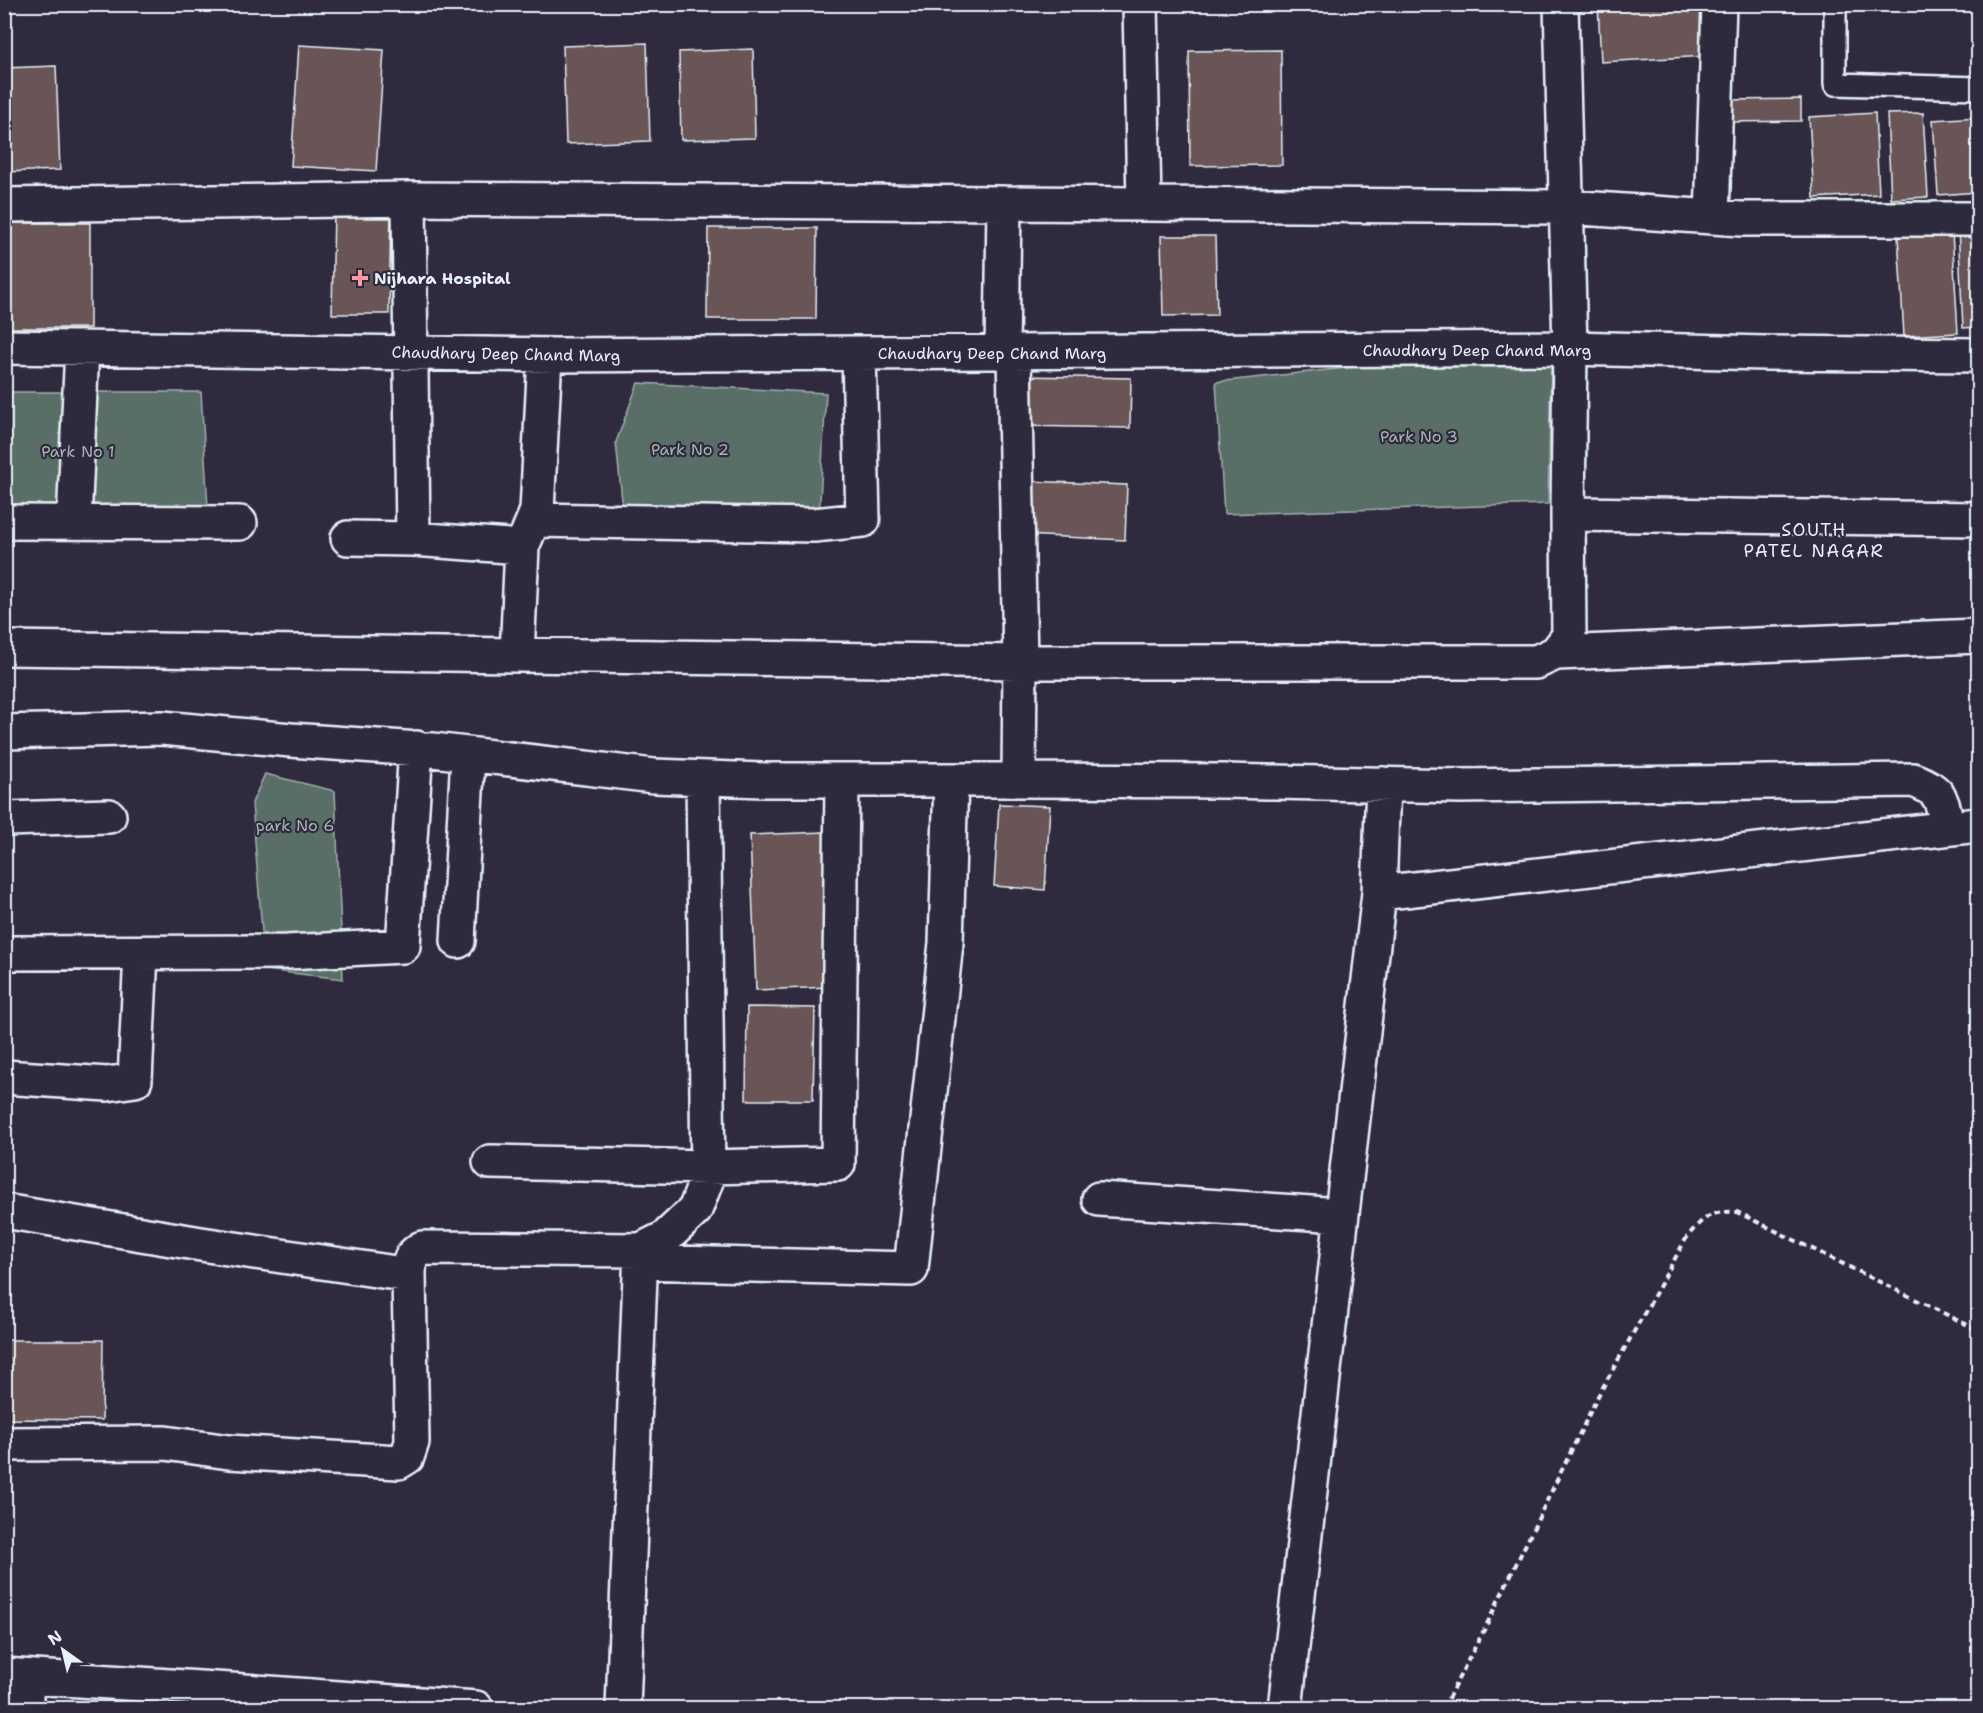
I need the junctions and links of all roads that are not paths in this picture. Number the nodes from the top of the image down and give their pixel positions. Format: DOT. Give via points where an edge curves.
graph roads {
  1 [pos="1140,4"];
  2 [pos="1561,4"];
  3 [pos="1719,4"];
  4 [pos="1835,4"];
  5 [pos="1978,88"];
  6 [pos="409,199"];
  7 [pos="1004,203"];
  8 [pos="1144,204"];
  9 [pos="4,205"];
  10 [pos="1566,207"];
  11 [pos="1712,217"];
  12 [pos="1978,219"];
  13 [pos="4,347"];
  14 [pos="82,348"];
  15 [pos="1570,348"];
  16 [pos="411,353"];
  17 [pos="1008,353"];
  18 [pos="860,354"];
  19 [pos="545,355"];
  20 [pos="1978,355"];
  21 [pos="1568,514"];
  22 [pos="1978,519"];
  23 [pos="4,522"];
  24 [pos="74,522"];
  25 [pos="240,523"];
  26 [pos="528,533"];
  27 [pos="348,538"];
  28 [pos="413,539"];
  29 [pos="1978,636"];
  30 [pos="4,648"];
  31 [pos="1556,653"];
  32 [pos="517,655"];
  33 [pos="1020,662"];
  34 [pos="4,732"];
  35 [pos="416,748"];
  36 [pos="468,754"];
  37 [pos="703,778"];
  38 [pos="842,780"];
  39 [pos="951,780"];
  40 [pos="1018,780"];
  41 [pos="1383,784"];
  42 [pos="109,816"];
  43 [pos="4,819"];
  44 [pos="1963,826"];
  45 [pos="1379,893"];
  46 [pos="458,941"];
  47 [pos="4,953"];
  48 [pos="141,953"];
  49 [pos="4,1077"];
  50 [pos="490,1162"];
  51 [pos="708,1167"];
  52 [pos="1099,1199"];
  53 [pos="4,1211"];
  54 [pos="1341,1215"];
  55 [pos="640,1256"];
  56 [pos="409,1275"];
  57 [pos="4,1444"];
  58 [pos="19,1687"];
  59 [pos="476,1708"];
  60 [pos="623,1708"];
  61 [pos="1285,1708"];
  1 -- 8 [label="street"];
  2 -- 10 [label="street"];
  3 -- 11 [label="street"];
  4 -- 5 [label="lane" via="1835,84"];
  6 -- 7 [label="street"];
  6 -- 9 [label="street"];
  6 -- 16 [label="street"];
  7 -- 8 [label="street"];
  7 -- 17 [label="street"];
  8 -- 10 [label="street"];
  10 -- 11 [label="street"];
  10 -- 15 [label="street"];
  11 -- 12 [label="street"];
  13 -- 14 [label="street, Chaudhary Deep Chand Marg"];
  14 -- 16 [label="street, Chaudhary Deep Chand Marg"];
  14 -- 24 [label="street"];
  15 -- 17 [label="street, Chaudhary Deep Chand Marg"];
  15 -- 20 [label="street, Chaudhary Deep Chand Marg"];
  15 -- 21 [label="street"];
  16 -- 19 [label="street, Chaudhary Deep Chand Marg"];
  16 -- 28 [label="street"];
  17 -- 18 [label="street, Chaudhary Deep Chand Marg"];
  17 -- 33 [label="street"];
  18 -- 19 [label="street, Chaudhary Deep Chand Marg"];
  18 -- 26 [label="street" via="863,520 814,525"];
  19 -- 26 [label="street" via="537,511"];
  21 -- 22 [label="street"];
  21 -- 31 [label="street" via="1569,636"];
  23 -- 24 [label="street"];
  24 -- 25 [label="street"];
  26 -- 28 [label="street"];
  26 -- 32 [label="street"];
  27 -- 28 [label="street"];
  29 -- 31 [label="street"];
  30 -- 32 [label="street"];
  31 -- 33 [label="street" via="1536,662"];
  32 -- 33 [label="street"];
  33 -- 40 [label="street"];
  34 -- 35 [label="street" via="162,728"];
  35 -- 36 [label="street"];
  35 -- 48 [label="street" via="403,946"];
  36 -- 37 [label="street"];
  36 -- 46 [label="street"];
  37 -- 38 [label="street"];
  37 -- 51 [label="street"];
  38 -- 39 [label="street"];
  38 -- 51 [label="street" via="838,1164"];
  39 -- 40 [label="street"];
  39 -- 55 [label="street" via="946,943 911,1269"];
  40 -- 41 [label="street"];
  41 -- 44 [label="street" via="1913,780 1930,786"];
  41 -- 45 [label="street"];
  42 -- 43 [label="street"];
  44 -- 45 [label="street"];
  45 -- 54 [label="street"];
  47 -- 48 [label="street"];
  48 -- 49 [label="street" via="135,1080 107,1084"];
  50 -- 51 [label="street"];
  51 -- 55 [label="street" via="695,1210"];
  52 -- 54 [label="street"];
  53 -- 56 [label="street"];
  54 -- 61 [label="street"];
  55 -- 56 [label="street" via="422,1248 409,1261"];
  55 -- 60 [label="street"];
  56 -- 57 [label="street" via="412,1442 407,1457 399,1462 229,1452 165,1443"];
  58 -- 59 [label="street" via="230,1690"];
}
